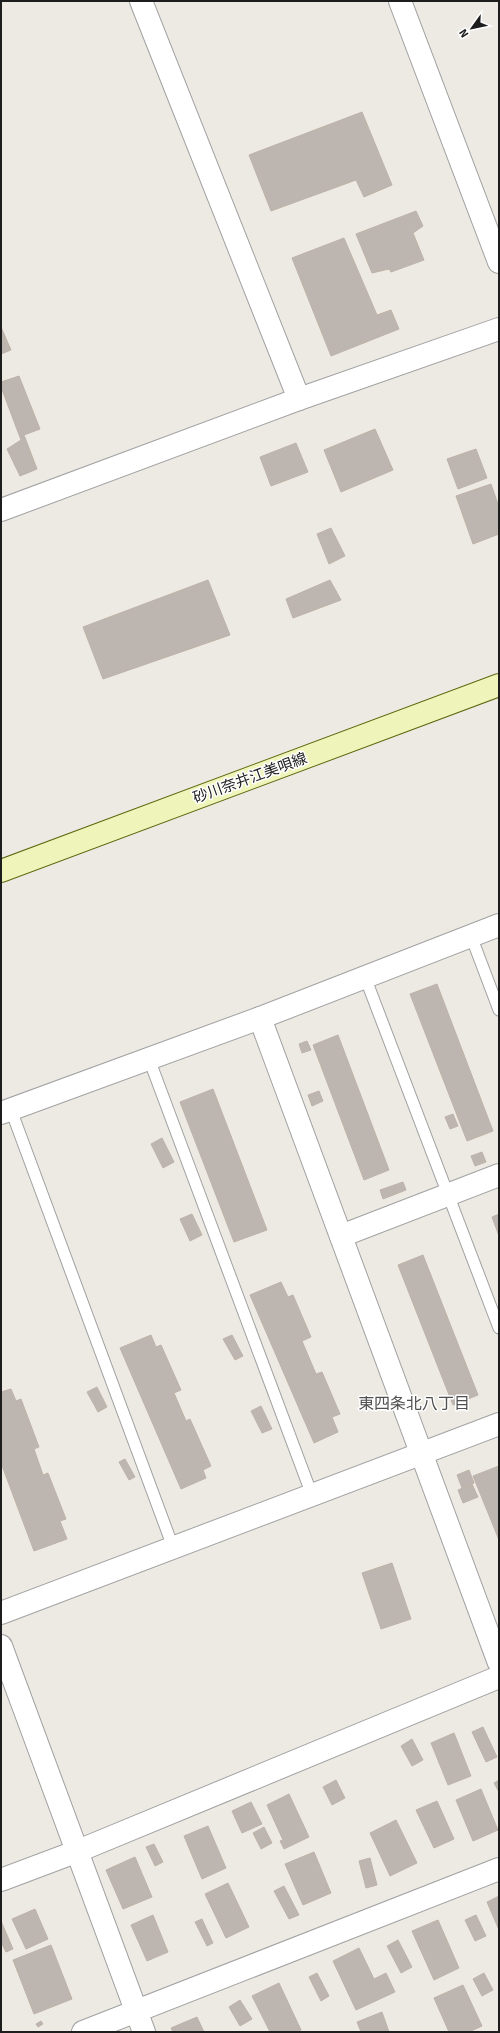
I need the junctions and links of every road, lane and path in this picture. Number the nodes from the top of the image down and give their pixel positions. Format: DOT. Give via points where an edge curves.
graph roads {
  1 [pos="142,1"];
  2 [pos="400,1"];
  3 [pos="499,262"];
  4 [pos="499,329"];
  5 [pos="299,399"];
  6 [pos="1,510"];
  7 [pos="499,685"];
  8 [pos="1,870"];
  9 [pos="499,925"];
  10 [pos="471,936"];
  11 [pos="365,977"];
  12 [pos="499,1010"];
  13 [pos="260,1018"];
  14 [pos="149,1059"];
  15 [pos="6,1111"];
  16 [pos="499,1175"];
  17 [pos="447,1195"];
  18 [pos="341,1236"];
  19 [pos="499,1328"];
  20 [pos="499,1424"];
  21 [pos="421,1453"];
  22 [pos="312,1495"];
  23 [pos="173,1547"];
  24 [pos="1,1613"];
  25 [pos="1,1646"];
  26 [pos="499,1663"];
  27 [pos="499,1677"];
  28 [pos="78,1851"];
  29 [pos="499,1869"];
  30 [pos="1,1880"];
  31 [pos="137,2011"];
  32 [pos="83,2032"];
  33 [pos="144,2032"];
  1 -- 5 [label="street"];
  2 -- 3 [label="street"];
  4 -- 5 [label="street"];
  5 -- 6 [label="street"];
  7 -- 8 [label="main road, 砂川奈井江美唄線"];
  9 -- 10 [label="street"];
  10 -- 11 [label="street"];
  10 -- 12 [label="lane"];
  11 -- 13 [label="street"];
  11 -- 17 [label="lane"];
  13 -- 14 [label="street"];
  13 -- 18 [label="street"];
  14 -- 15 [label="street"];
  14 -- 22 [label="lane"];
  15 -- 23 [label="lane"];
  16 -- 17 [label="street"];
  17 -- 18 [label="street"];
  17 -- 19 [label="lane"];
  18 -- 21 [label="street"];
  20 -- 21 [label="street"];
  21 -- 22 [label="street"];
  21 -- 26 [label="street"];
  22 -- 23 [label="street"];
  23 -- 24 [label="street"];
  25 -- 28 [label="street"];
  27 -- 28 [label="street"];
  28 -- 30 [label="street"];
  28 -- 31 [label="street"];
  29 -- 31 [label="street"];
  31 -- 32 [label="street"];
  31 -- 33 [label="street"];
}
